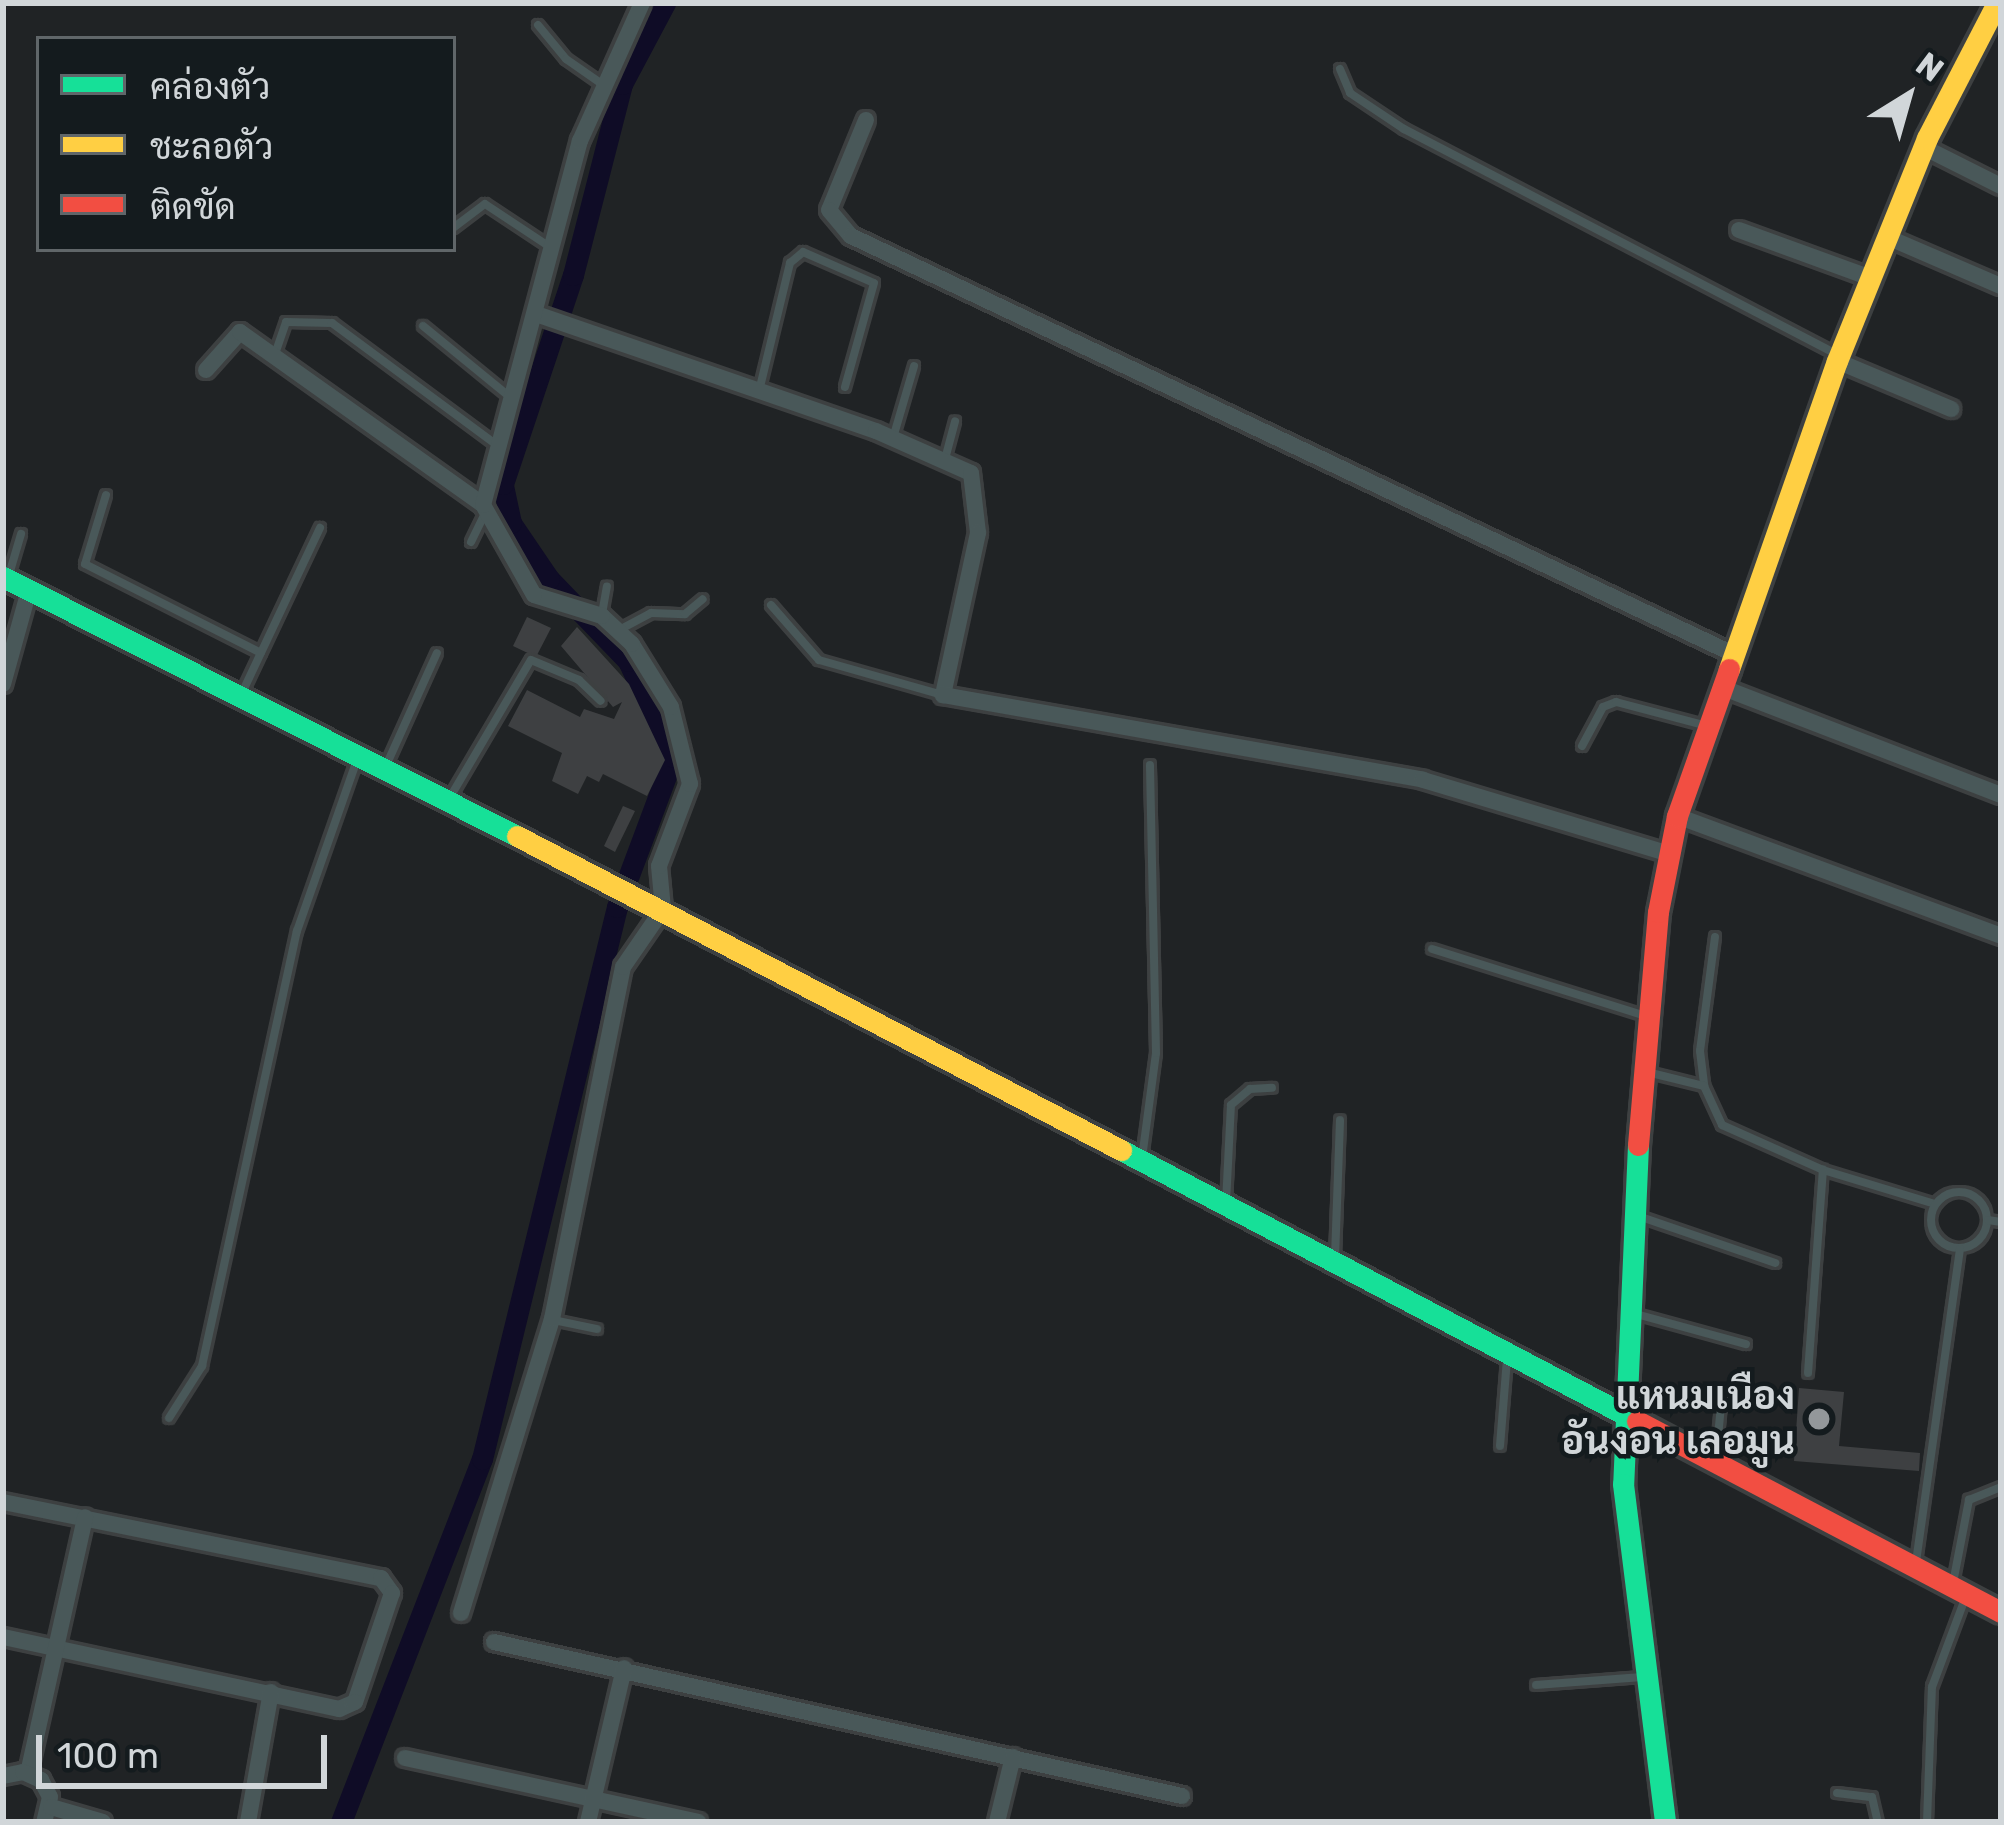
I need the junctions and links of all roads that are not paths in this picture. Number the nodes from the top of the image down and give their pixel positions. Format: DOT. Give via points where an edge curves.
graph roads {
  1 [pos="642,3"];
  2 [pos="1992,5"];
  3 [pos="538,25"];
  4 [pos="1340,69"];
  5 [pos="602,84"];
  6 [pos="866,120"];
  7 [pos="1924,147"];
  8 [pos="2001,186"];
  9 [pos="456,227"];
  10 [pos="1739,230"];
  11 [pos="1887,237"];
  12 [pos="555,250"];
  13 [pos="1870,278"];
  14 [pos="2001,286"];
  15 [pos="545,317"];
  16 [pos="423,326"];
  17 [pos="274,358"];
  18 [pos="1838,358"];
  19 [pos="914,366"];
  20 [pos="206,370"];
  21 [pos="845,387"];
  22 [pos="759,391"];
  23 [pos="514,400"];
  24 [pos="1951,409"];
  25 [pos="955,421"];
  26 [pos="893,438"];
  27 [pos="498,446"];
  28 [pos="945,459"];
  29 [pos="106,495"];
  30 [pos="484,508"];
  31 [pos="320,528"];
  32 [pos="21,534"];
  33 [pos="471,542"];
  34 [pos="5,578"];
  35 [pos="607,586"];
  36 [pos="29,590"];
  37 [pos="703,599"];
  38 [pos="771,605"];
  39 [pos="593,614"];
  40 [pos="619,629"];
  41 [pos="261,653"];
  42 [pos="437,653"];
  43 [pos="1731,653"];
  44 [pos="3,684"];
  45 [pos="1720,688"];
  46 [pos="943,695"];
  47 [pos="240,696"];
  48 [pos="601,700"];
  49 [pos="1707,727"];
  50 [pos="1582,746"];
  51 [pos="358,755"];
  52 [pos="1150,765"];
  53 [pos="385,769"];
  54 [pos="2001,795"];
  55 [pos="448,800"];
  56 [pos="1677,816"];
  57 [pos="1669,854"];
  58 [pos="654,904"];
  59 [pos="2001,936"];
  60 [pos="1715,937"];
  61 [pos="1432,950"];
  62 [pos="1646,1016"];
  63 [pos="1642,1070"];
  64 [pos="1703,1086"];
  65 [pos="1271,1088"];
  66 [pos="1340,1120"];
  67 [pos="1142,1160"];
  68 [pos="1823,1170"];
  69 [pos="1226,1204"];
  70 [pos="1935,1204"];
  71 [pos="1634,1215"];
  72 [pos="1988,1220"];
  73 [pos="2001,1222"];
  74 [pos="1960,1249"];
  75 [pos="1335,1259"];
  76 [pos="1774,1263"];
  77 [pos="1629,1312"];
  78 [pos="552,1319"];
  79 [pos="597,1330"];
  80 [pos="1745,1344"];
  81 [pos="1509,1352"];
  82 [pos="1808,1373"];
  83 [pos="1723,1394"];
  84 [pos="1624,1412"];
  85 [pos="169,1418"];
  86 [pos="1500,1446"];
  87 [pos="1716,1461"];
  88 [pos="2001,1487"];
  89 [pos="3,1502"];
  90 [pos="85,1517"];
  91 [pos="1916,1567"];
  92 [pos="1960,1589"];
  93 [pos="2001,1612"];
  94 [pos="461,1613"];
  95 [pos="3,1637"];
  96 [pos="494,1642"];
  97 [pos="58,1648"];
  98 [pos="624,1668"];
  99 [pos="1644,1677"];
  100 [pos="1536,1684"];
  101 [pos="272,1692"];
  102 [pos="1013,1757"];
  103 [pos="405,1758"];
  104 [pos="28,1774"];
  105 [pos="3,1776"];
  106 [pos="1837,1793"];
  107 [pos="1182,1796"];
  108 [pos="592,1799"];
  109 [pos="47,1815"];
  110 [pos="103,1822"];
  111 [pos="248,1822"];
  112 [pos="588,1822"];
  113 [pos="698,1822"];
  114 [pos="997,1822"];
  115 [pos="1665,1822"];
  116 [pos="1878,1822"];
  117 [pos="1927,1822"];
  1 -- 5 [label="street"];
  2 -- 7 [label="street"];
  3 -- 5 [label="lane" via="566,59"];
  4 -- 18 [label="lane" via="1351,92 1404,129"];
  5 -- 12 [label="street"];
  6 -- 43 [label="street" via="829,210 851,236"];
  7 -- 8 [label="street"];
  7 -- 11 [label="street"];
  9 -- 12 [label="lane" via="485,204"];
  10 -- 13 [label="street"];
  11 -- 13 [label="street"];
  11 -- 14 [label="street"];
  12 -- 15 [label="street"];
  13 -- 18 [label="street"];
  15 -- 22 [label="street"];
  15 -- 23 [label="street"];
  16 -- 23 [label="lane"];
  17 -- 20 [label="street" via="236,331"];
  17 -- 27 [label="lane" via="286,322 332,323"];
  17 -- 30 [label="street"];
  18 -- 24 [label="street"];
  18 -- 43 [label="street"];
  19 -- 26 [label="lane"];
  21 -- 22 [label="lane" via="874,283 802,252 790,263"];
  22 -- 26 [label="street"];
  23 -- 27 [label="street"];
  25 -- 28 [label="lane"];
  26 -- 28 [label="street"];
  27 -- 30 [label="street"];
  28 -- 46 [label="street" via="971,473 978,533"];
  29 -- 41 [label="lane" via="85,564"];
  30 -- 33 [label="lane"];
  30 -- 39 [label="street" via="534,595"];
  31 -- 41 [label="lane"];
  32 -- 34 [label="lane"];
  34 -- 36 [label="street"];
  35 -- 39 [label="lane"];
  36 -- 44 [label="street"];
  36 -- 47 [label="street"];
  37 -- 40 [label="lane" via="686,614 651,614"];
  38 -- 46 [label="lane" via="819,660"];
  39 -- 40 [label="street"];
  40 -- 58 [label="street" via="671,707 689,763 690,784 659,866"];
  41 -- 47 [label="lane"];
  42 -- 53 [label="lane"];
  43 -- 45 [label="street"];
  45 -- 49 [label="street"];
  45 -- 54 [label="street"];
  46 -- 57 [label="street" via="1424,780"];
  47 -- 51 [label="street"];
  48 -- 55 [label="lane" via="579,680 531,660"];
  49 -- 50 [label="lane" via="1616,702 1603,707"];
  49 -- 56 [label="street"];
  51 -- 53 [label="street"];
  51 -- 85 [label="lane" via="297,931 202,1366"];
  52 -- 67 [label="lane" via="1156,1053"];
  53 -- 55 [label="street"];
  55 -- 58 [label="street"];
  56 -- 57 [label="street"];
  56 -- 59 [label="street"];
  57 -- 62 [label="street"];
  58 -- 67 [label="street"];
  58 -- 78 [label="street" via="623,967"];
  60 -- 64 [label="lane" via="1701,1009"];
  61 -- 62 [label="lane"];
  62 -- 63 [label="street"];
  63 -- 64 [label="lane"];
  63 -- 71 [label="street"];
  64 -- 68 [label="lane" via="1723,1125"];
  65 -- 69 [label="lane" via="1250,1089 1231,1105"];
  66 -- 75 [label="lane"];
  67 -- 69 [label="street"];
  68 -- 70 [label="lane"];
  68 -- 82 [label="lane"];
  69 -- 75 [label="street"];
  70 -- 72 [label="lane" via="1966,1192 1983,1203"];
  70 -- 74 [label="lane" via="1932,1228"];
  71 -- 76 [label="lane"];
  71 -- 77 [label="street"];
  72 -- 73 [label="lane"];
  72 -- 74 [label="lane" via="1982,1238"];
  74 -- 91 [label="lane"];
  75 -- 81 [label="street"];
  77 -- 80 [label="lane"];
  77 -- 84 [label="street"];
  78 -- 79 [label="lane"];
  78 -- 94 [label="street"];
  81 -- 84 [label="street"];
  81 -- 86 [label="lane"];
  83 -- 87 [label="lane"];
  84 -- 87 [label="street"];
  84 -- 99 [label="street" via="1625,1506"];
  87 -- 91 [label="street"];
  88 -- 92 [label="lane" via="1980,1489 1969,1500"];
  89 -- 90 [label="street"];
  90 -- 97 [label="street"];
  90 -- 101 [label="street" via="390,1583 355,1702 339,1709"];
  91 -- 92 [label="street"];
  92 -- 93 [label="street"];
  92 -- 117 [label="lane" via="1931,1687"];
  95 -- 97 [label="street"];
  96 -- 98 [label="street"];
  97 -- 101 [label="street"];
  97 -- 104 [label="street"];
  98 -- 102 [label="street"];
  98 -- 108 [label="street"];
  99 -- 100 [label="lane"];
  99 -- 115 [label="street"];
  101 -- 111 [label="street"];
  102 -- 107 [label="street"];
  102 -- 114 [label="street"];
  103 -- 108 [label="street"];
  104 -- 105 [label="street"];
  104 -- 109 [label="street" via="47,1788"];
  106 -- 116 [label="lane" via="1872,1797"];
  108 -- 112 [label="street"];
  108 -- 113 [label="street"];
  109 -- 110 [label="street"];
}
